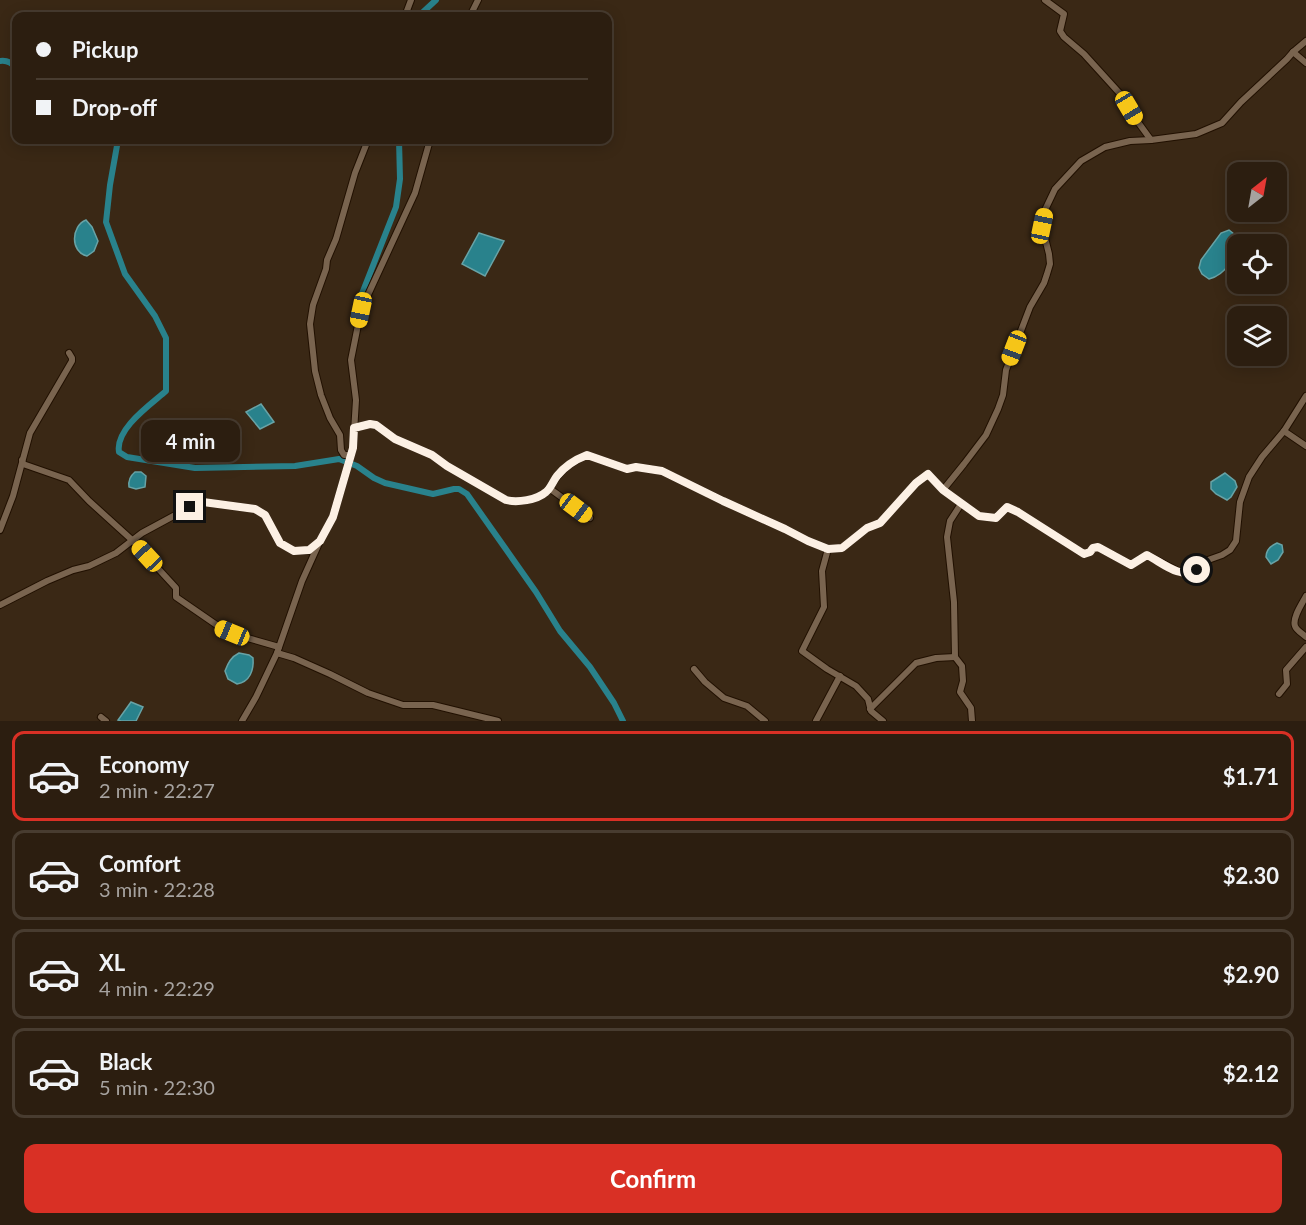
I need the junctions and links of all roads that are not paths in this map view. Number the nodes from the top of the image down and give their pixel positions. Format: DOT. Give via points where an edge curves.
graph roads {
  1 [pos="1045,0"];
  2 [pos="1306,41"];
  3 [pos="1293,52"];
  4 [pos="1306,63"];
  5 [pos="1151,140"];
  6 [pos="366,144"];
  7 [pos="429,144"];
  8 [pos="69,353"];
  9 [pos="1306,396"];
  10 [pos="354,428"];
  11 [pos="1284,430"];
  12 [pos="1306,446"];
  13 [pos="350,455"];
  14 [pos="22,460"];
  15 [pos="549,488"];
  16 [pos="943,490"];
  17 [pos="961,504"];
  18 [pos="590,518"];
  19 [pos="0,530"];
  20 [pos="132,540"];
  21 [pos="320,541"];
  22 [pos="828,549"];
  23 [pos="1306,596"];
  24 [pos="1,603"];
  25 [pos="1306,637"];
  26 [pos="1306,647"];
  27 [pos="278,650"];
  28 [pos="955,657"];
  29 [pos="694,669"];
  30 [pos="840,676"];
  31 [pos="1279,694"];
  32 [pos="870,709"];
  33 [pos="242,721"];
  34 [pos="498,721"];
  35 [pos="765,721"];
  36 [pos="816,721"];
  37 [pos="883,721"];
  38 [pos="972,721"];
  1 -- 5 [label="street" via="1064,14 1060,31 1064,37 1123,97"];
  2 -- 3 [label="street"];
  3 -- 4 [label="street"];
  3 -- 5 [label="street" via="1222,123 1196,134"];
  5 -- 16 [label="street" via="1105,147 1081,161 1054,189 1042,226 1050,264 1006,370 998,409 986,435"];
  6 -- 13 [label="street" via="310,324 321,395 340,435 341,450"];
  7 -- 10 [label="street" via="415,192 361,310 351,360 356,400"];
  8 -- 14 [label="street" via="72,361 30,433"];
  9 -- 11 [label="street"];
  10 -- 13 [label="street"];
  10 -- 15 [label="street" via="376,425 512,502 535,498"];
  11 -- 12 [label="street"];
  11 -- 17 [label="street" via="1249,477 1240,502 1236,541 1230,550 1191,573 1180,572 1147,555 1131,565 1098,547 1084,554 1007,507 996,518 979,516"];
  13 -- 21 [label="street" via="333,517"];
  14 -- 19 [label="street"];
  14 -- 20 [label="street" via="23,464 69,480"];
  15 -- 18 [label="street"];
  15 -- 22 [label="street" via="573,460 587,455 627,469 662,471"];
  16 -- 17 [label="street"];
  16 -- 22 [label="street" via="928,474 880,523 842,548"];
  17 -- 28 [label="street" via="950,521 947,537"];
  20 -- 21 [label="street" via="203,502 255,509 265,515 280,543 294,551 309,550"];
  20 -- 24 [label="street" via="89,566"];
  20 -- 27 [label="street" via="176,588 176,597 221,628"];
  21 -- 27 [label="street"];
  22 -- 30 [label="street" via="822,571 824,607 802,651"];
  23 -- 25 [label="street" via="1294,624"];
  26 -- 31 [label="street" via="1286,670 1287,684"];
  27 -- 33 [label="street"];
  27 -- 34 [label="street" via="403,705 433,705"];
  28 -- 32 [label="street" via="916,663"];
  28 -- 38 [label="street" via="962,666 960,692 971,708"];
  29 -- 35 [label="street" via="724,699 747,706"];
  30 -- 32 [label="street" via="868,699"];
  30 -- 36 [label="street"];
  32 -- 37 [label="street"];
}
